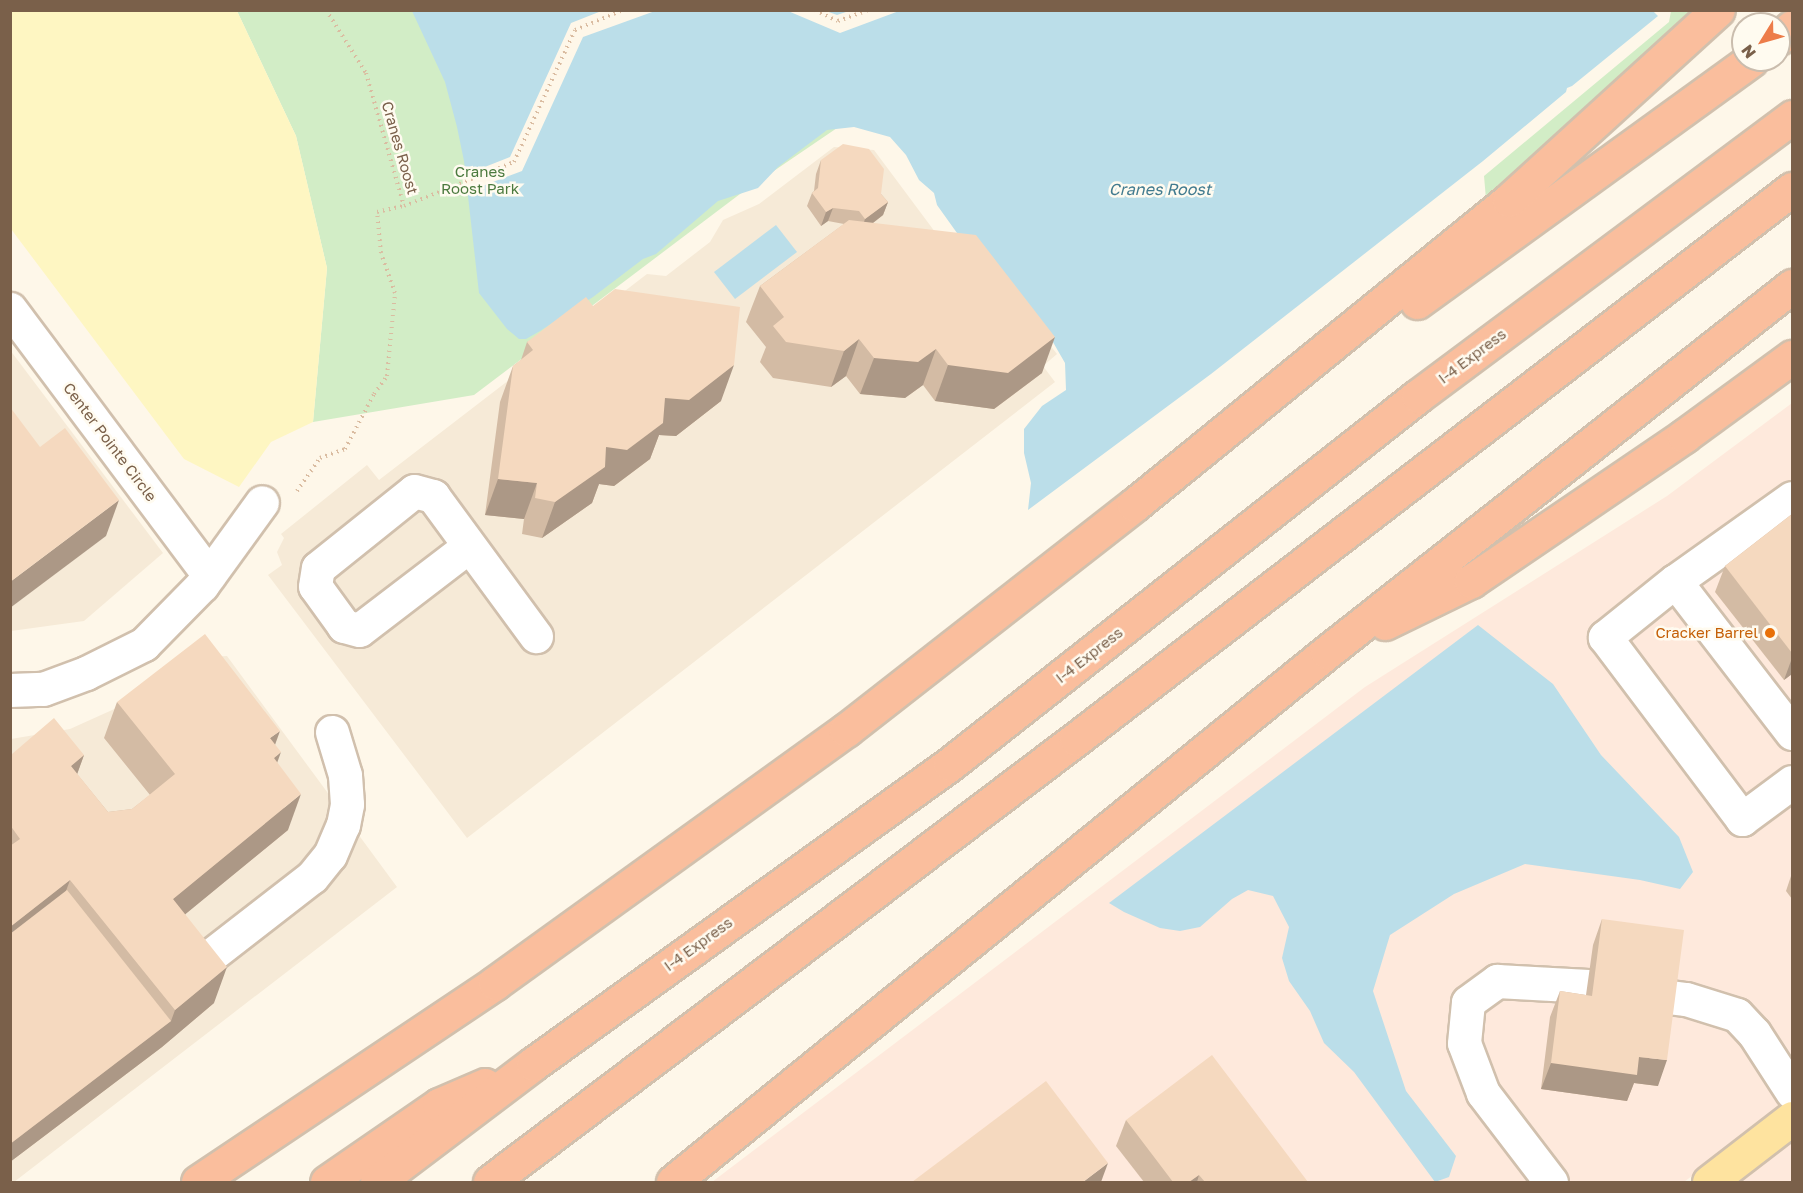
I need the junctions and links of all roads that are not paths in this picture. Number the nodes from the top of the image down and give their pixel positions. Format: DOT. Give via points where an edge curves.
graph roads {
  1 [pos="1718,10"];
  2 [pos="1733,72"];
  3 [pos="1792,117"];
  4 [pos="1792,189"];
  5 [pos="1792,286"];
  6 [pos="10,309"];
  7 [pos="10,339"];
  8 [pos="43,352"];
  9 [pos="1792,357"];
  10 [pos="1792,498"];
  11 [pos="262,502"];
  12 [pos="1134,505"];
  13 [pos="469,546"];
  14 [pos="209,574"];
  15 [pos="1675,581"];
  16 [pos="536,636"];
  17 [pos="1327,652"];
  18 [pos="10,690"];
  19 [pos="332,732"];
  20 [pos="1792,733"];
  21 [pos="1792,782"];
  22 [pos="1588,986"];
  23 [pos="1669,997"];
  24 [pos="154,1000"];
  25 [pos="533,1064"];
  26 [pos="1792,1092"];
  27 [pos="1792,1118"];
  28 [pos="526,1158"];
  29 [pos="198,1182"];
  30 [pos="327,1182"];
  31 [pos="376,1182"];
  32 [pos="490,1182"];
  33 [pos="502,1182"];
  34 [pos="673,1182"];
  35 [pos="1551,1182"];
  36 [pos="1709,1182"];
  1 -- 12 [label="highway" via="1509,200"];
  2 -- 12 [label="highway"];
  3 -- 25 [label="highway, I-4 Express" via="1418,396 950,764"];
  4 -- 28 [label="highway"];
  5 -- 17 [label="highway"];
  6 -- 8 [label="street, Center Pointe Circle"];
  7 -- 8 [label="street"];
  8 -- 14 [label="street, Center Pointe Circle"];
  9 -- 17 [label="highway" via="1471,581"];
  10 -- 15 [label="street"];
  11 -- 14 [label="street"];
  12 -- 29 [label="highway" via="827,744 495,983"];
  13 -- 13 [label="street" via="433,496 414,491 318,568 315,586 344,626 358,630"];
  13 -- 16 [label="street"];
  14 -- 18 [label="street" via="144,645 43,689"];
  15 -- 20 [label="street"];
  15 -- 21 [label="street" via="1605,637 1742,819"];
  17 -- 34 [label="highway"];
  19 -- 24 [label="street" via="345,776 347,804 338,840 325,862 312,877"];
  22 -- 35 [label="street" via="1497,981 1468,1002 1464,1043 1483,1093"];
  23 -- 26 [label="street" via="1737,1015 1754,1033"];
  25 -- 30 [label="highway" via="439,1105"];
  25 -- 31 [label="highway, I-4 Express"];
  27 -- 36 [label="main road"];
  28 -- 32 [label="highway"];
  28 -- 33 [label="highway"];
}
